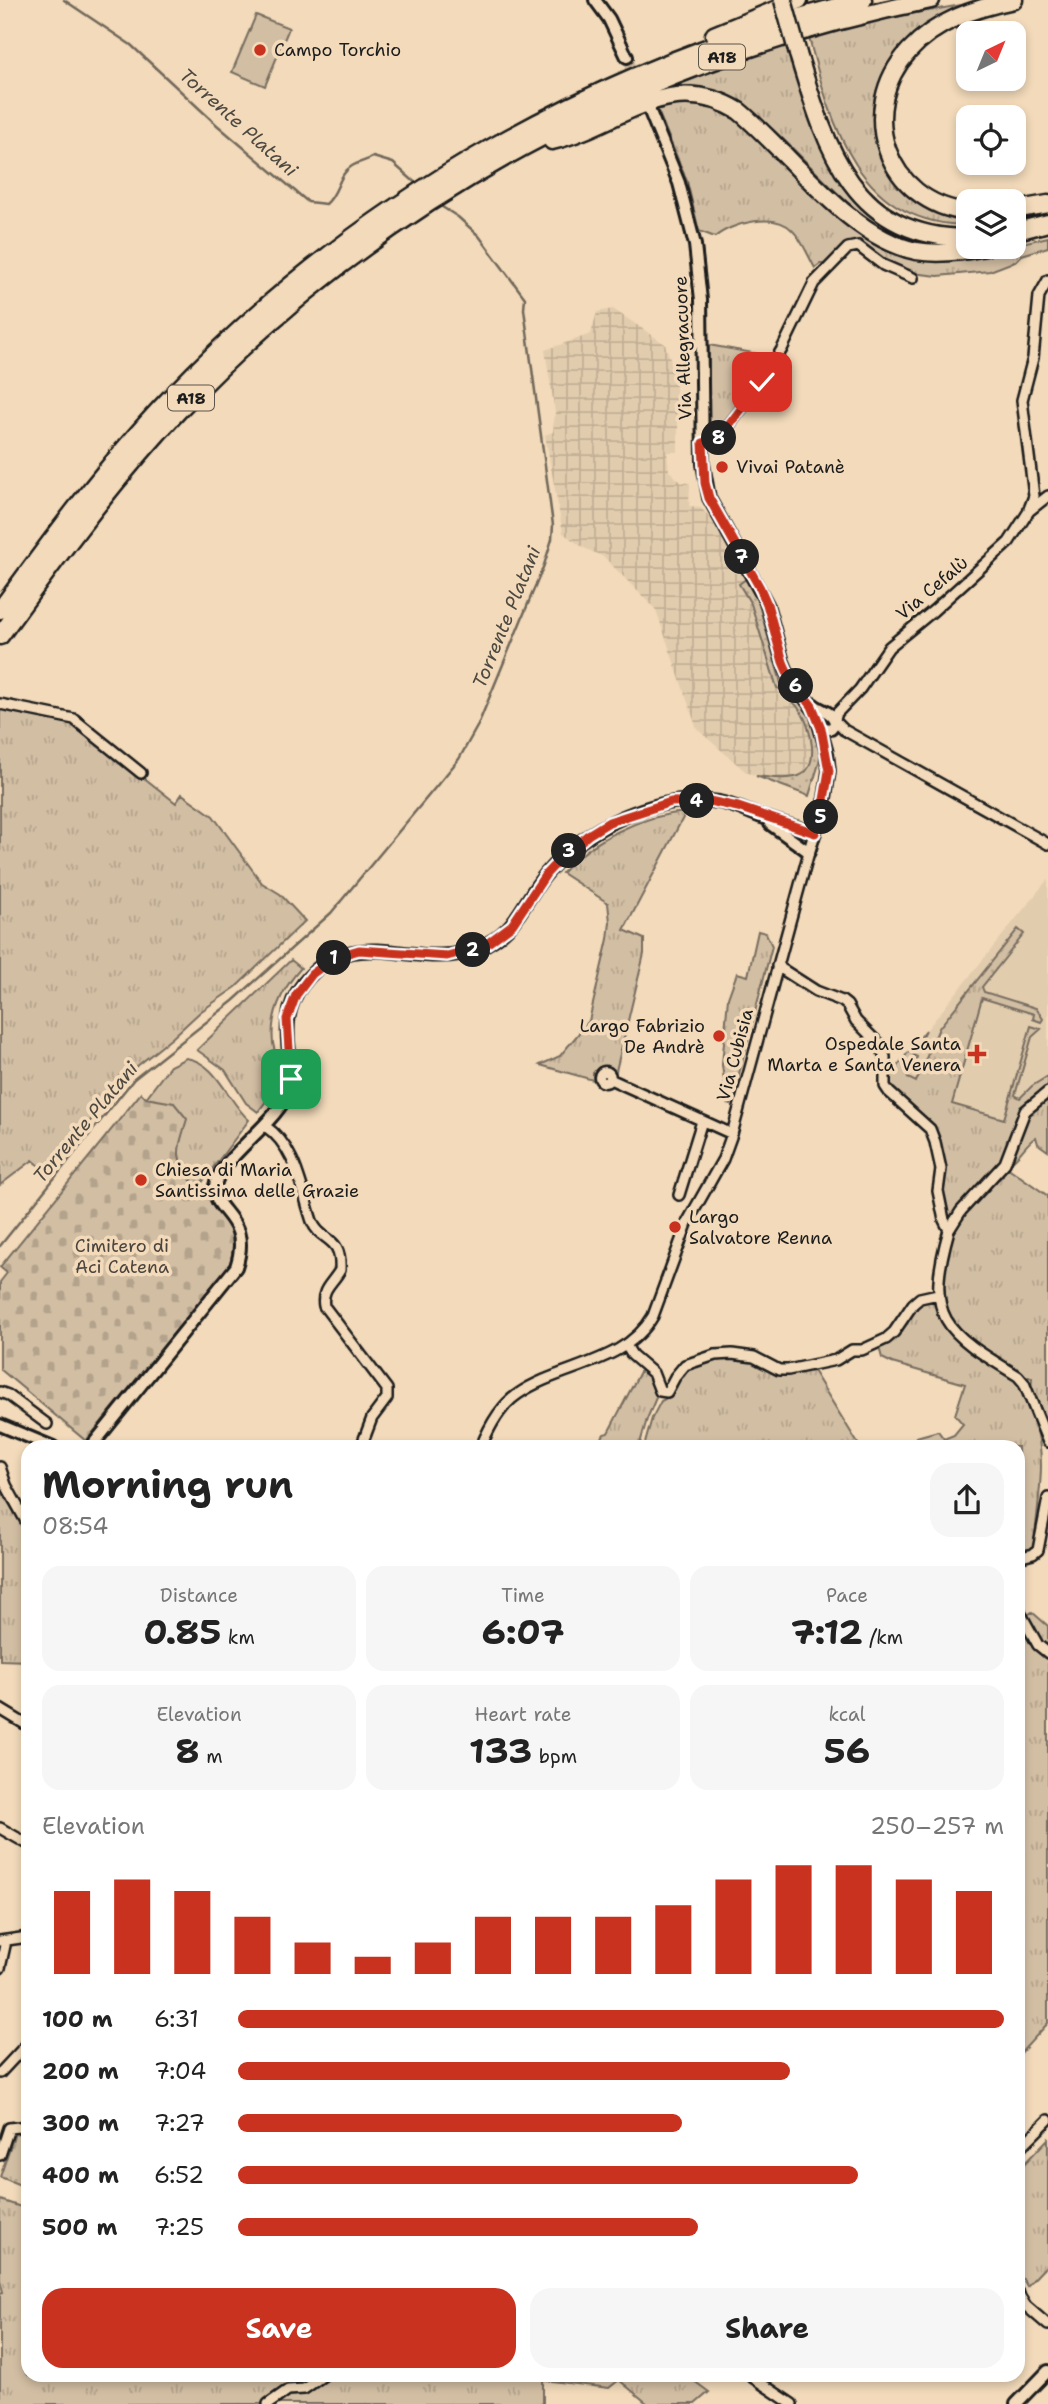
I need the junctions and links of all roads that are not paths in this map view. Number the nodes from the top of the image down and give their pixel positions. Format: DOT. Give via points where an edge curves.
graph roads {
  1 [pos="595,0"];
  2 [pos="783,0"];
  3 [pos="793,0"];
  4 [pos="799,0"];
  5 [pos="863,0"];
  6 [pos="931,0"];
  7 [pos="1014,0"];
  8 [pos="802,52"];
  9 [pos="626,57"];
  10 [pos="579,101"];
  11 [pos="648,107"];
  12 [pos="573,134"];
  13 [pos="526,147"];
  14 [pos="444,184"];
  15 [pos="421,199"];
  16 [pos="1048,204"];
  17 [pos="1026,208"];
  18 [pos="956,209"];
  19 [pos="1048,213"];
  20 [pos="1048,223"];
  21 [pos="1026,226"];
  22 [pos="956,229"];
  23 [pos="1026,229"];
  24 [pos="1026,232"];
  25 [pos="1048,232"];
  26 [pos="956,238"];
  27 [pos="956,247"];
  28 [pos="956,252"];
  29 [pos="913,278"];
  30 [pos="1048,280"];
  31 [pos="703,443"];
  32 [pos="1048,496"];
  33 [pos="1029,511"];
  34 [pos="0,610"];
  35 [pos="0,635"];
  36 [pos="0,704"];
  37 [pos="830,722"];
  38 [pos="141,773"];
  39 [pos="756,815"];
  40 [pos="815,833"];
  41 [pos="1048,844"];
  42 [pos="809,852"];
  43 [pos="777,966"];
  44 [pos="610,1079"];
  45 [pos="1048,1093"];
  46 [pos="702,1121"];
  47 [pos="265,1126"];
  48 [pos="732,1134"];
  49 [pos="680,1195"];
  50 [pos="949,1230"];
  51 [pos="938,1294"];
  52 [pos="626,1345"];
  53 [pos="0,1392"];
  54 [pos="47,1424"];
  55 [pos="0,1425"];
  56 [pos="36,1440"];
  57 [pos="97,1440"];
  58 [pos="364,1440"];
  59 [pos="484,1440"];
  60 [pos="1048,1442"];
  61 [pos="0,1467"];
  62 [pos="1048,1498"];
  63 [pos="21,1512"];
  64 [pos="1025,1556"];
  65 [pos="1025,1621"];
  66 [pos="1048,1653"];
  67 [pos="0,1709"];
  68 [pos="21,1722"];
  69 [pos="0,1828"];
  70 [pos="21,1840"];
  71 [pos="21,1940"];
  72 [pos="2,1947"];
  73 [pos="0,1968"];
  74 [pos="21,2050"];
  75 [pos="0,2073"];
  76 [pos="1048,2120"];
  77 [pos="4,2128"];
  78 [pos="3,2136"];
  79 [pos="1025,2143"];
  80 [pos="0,2155"];
  81 [pos="1025,2304"];
  82 [pos="1048,2325"];
  83 [pos="1048,2371"];
  84 [pos="314,2382"];
  85 [pos="759,2382"];
  86 [pos="268,2404"];
  87 [pos="792,2404"];
  88 [pos="1016,2404"];
  1 -- 9 [label="street"];
  2 -- 8 [label="highway, bridge"];
  3 -- 8 [label="highway"];
  4 -- 10 [label="highway" via="605,83"];
  5 -- 10 [label="highway, A18" via="725,41"];
  6 -- 13 [label="highway, A18" via="819,26 718,58 628,94"];
  7 -- 18 [label="highway" via="969,12 927,34 902,59 886,90 882,130 900,175 926,198"];
  8 -- 22 [label="highway" via="835,135 868,190 906,219"];
  8 -- 26 [label="highway" via="816,113 832,152 861,196 911,231"];
  10 -- 14 [label="highway, A18" via="507,138"];
  11 -- 31 [label="street, Via Allegracuore" via="678,183 695,246 701,300"];
  12 -- 13 [label="highway"];
  12 -- 27 [label="highway" via="611,112 666,92 715,96 750,116 840,202 878,231 917,246"];
  12 -- 28 [label="highway" via="667,97 704,97 739,111 849,216 887,241 933,253"];
  13 -- 14 [label="highway, A18"];
  14 -- 15 [label="highway, A18"];
  15 -- 34 [label="highway, A18" via="349,239 190,377 102,474"];
  15 -- 35 [label="highway, A18" via="210,378 114,484"];
  16 -- 17 [label="highway"];
  19 -- 21 [label="highway"];
  20 -- 23 [label="highway"];
  24 -- 25 [label="highway"];
  29 -- 31 [label="street" via="883,265 858,246 848,248 814,283 762,382 719,438"];
  30 -- 33 [label="street" via="1039,296 1033,358 1022,400 1034,496"];
  31 -- 37 [label="street, Via Allegracuore" via="709,498 760,588 789,676"];
  32 -- 33 [label="street, Via Cefalù"];
  33 -- 37 [label="street, Via Cefalù" via="1009,541 889,647"];
  36 -- 38 [label="street" via="74,719"];
  37 -- 40 [label="street, Via Cubisia" via="829,771"];
  37 -- 41 [label="street"];
  39 -- 40 [label="street"];
  39 -- 42 [label="street"];
  39 -- 47 [label="street" via="721,803 686,800 609,822 562,857 512,925 488,943 447,956 359,950 322,965 302,984 291,1005 287,1030 291,1079 288,1092"];
  40 -- 42 [label="street, Via Cubisia"];
  42 -- 43 [label="street, Via Cubisia"];
  43 -- 48 [label="street, Via Cubisia"];
  43 -- 50 [label="street" via="816,991 842,1001 880,1045 885,1057 885,1086 930,1129 935,1142 941,1169 938,1191"];
  44 -- 46 [label="street"];
  45 -- 50 [label="street" via="1025,1111 1005,1163"];
  46 -- 48 [label="street"];
  46 -- 49 [label="street"];
  47 -- 57 [label="street" via="222,1171 215,1187 241,1237 236,1267"];
  47 -- 58 [label="street" via="275,1133 292,1161 316,1229 336,1245 339,1254 340,1270 326,1288 324,1306 387,1389 387,1398"];
  48 -- 52 [label="street, Via Cubisia" via="688,1221 653,1316"];
  50 -- 51 [label="street" via="939,1263"];
  51 -- 52 [label="street" via="913,1304 886,1339 836,1360 779,1370 754,1357 715,1355 685,1366 667,1392 660,1391 653,1373"];
  51 -- 60 [label="street" via="947,1322 965,1342 1024,1384"];
  52 -- 59 [label="street" via="517,1394 492,1423"];
  53 -- 54 [label="street"];
  55 -- 56 [label="street"];
  61 -- 63 [label="street"];
  62 -- 64 [label="street" via="1038,1550"];
  65 -- 66 [label="street"];
  67 -- 68 [label="street"];
  69 -- 70 [label="street"];
  71 -- 72 [label="street"];
  72 -- 73 [label="street"];
  74 -- 75 [label="street"];
  76 -- 79 [label="street"];
  77 -- 78 [label="street"];
  78 -- 80 [label="street"];
  81 -- 82 [label="street"];
  83 -- 88 [label="street"];
  84 -- 86 [label="street" via="304,2389 288,2390"];
  85 -- 87 [label="street"];
}
